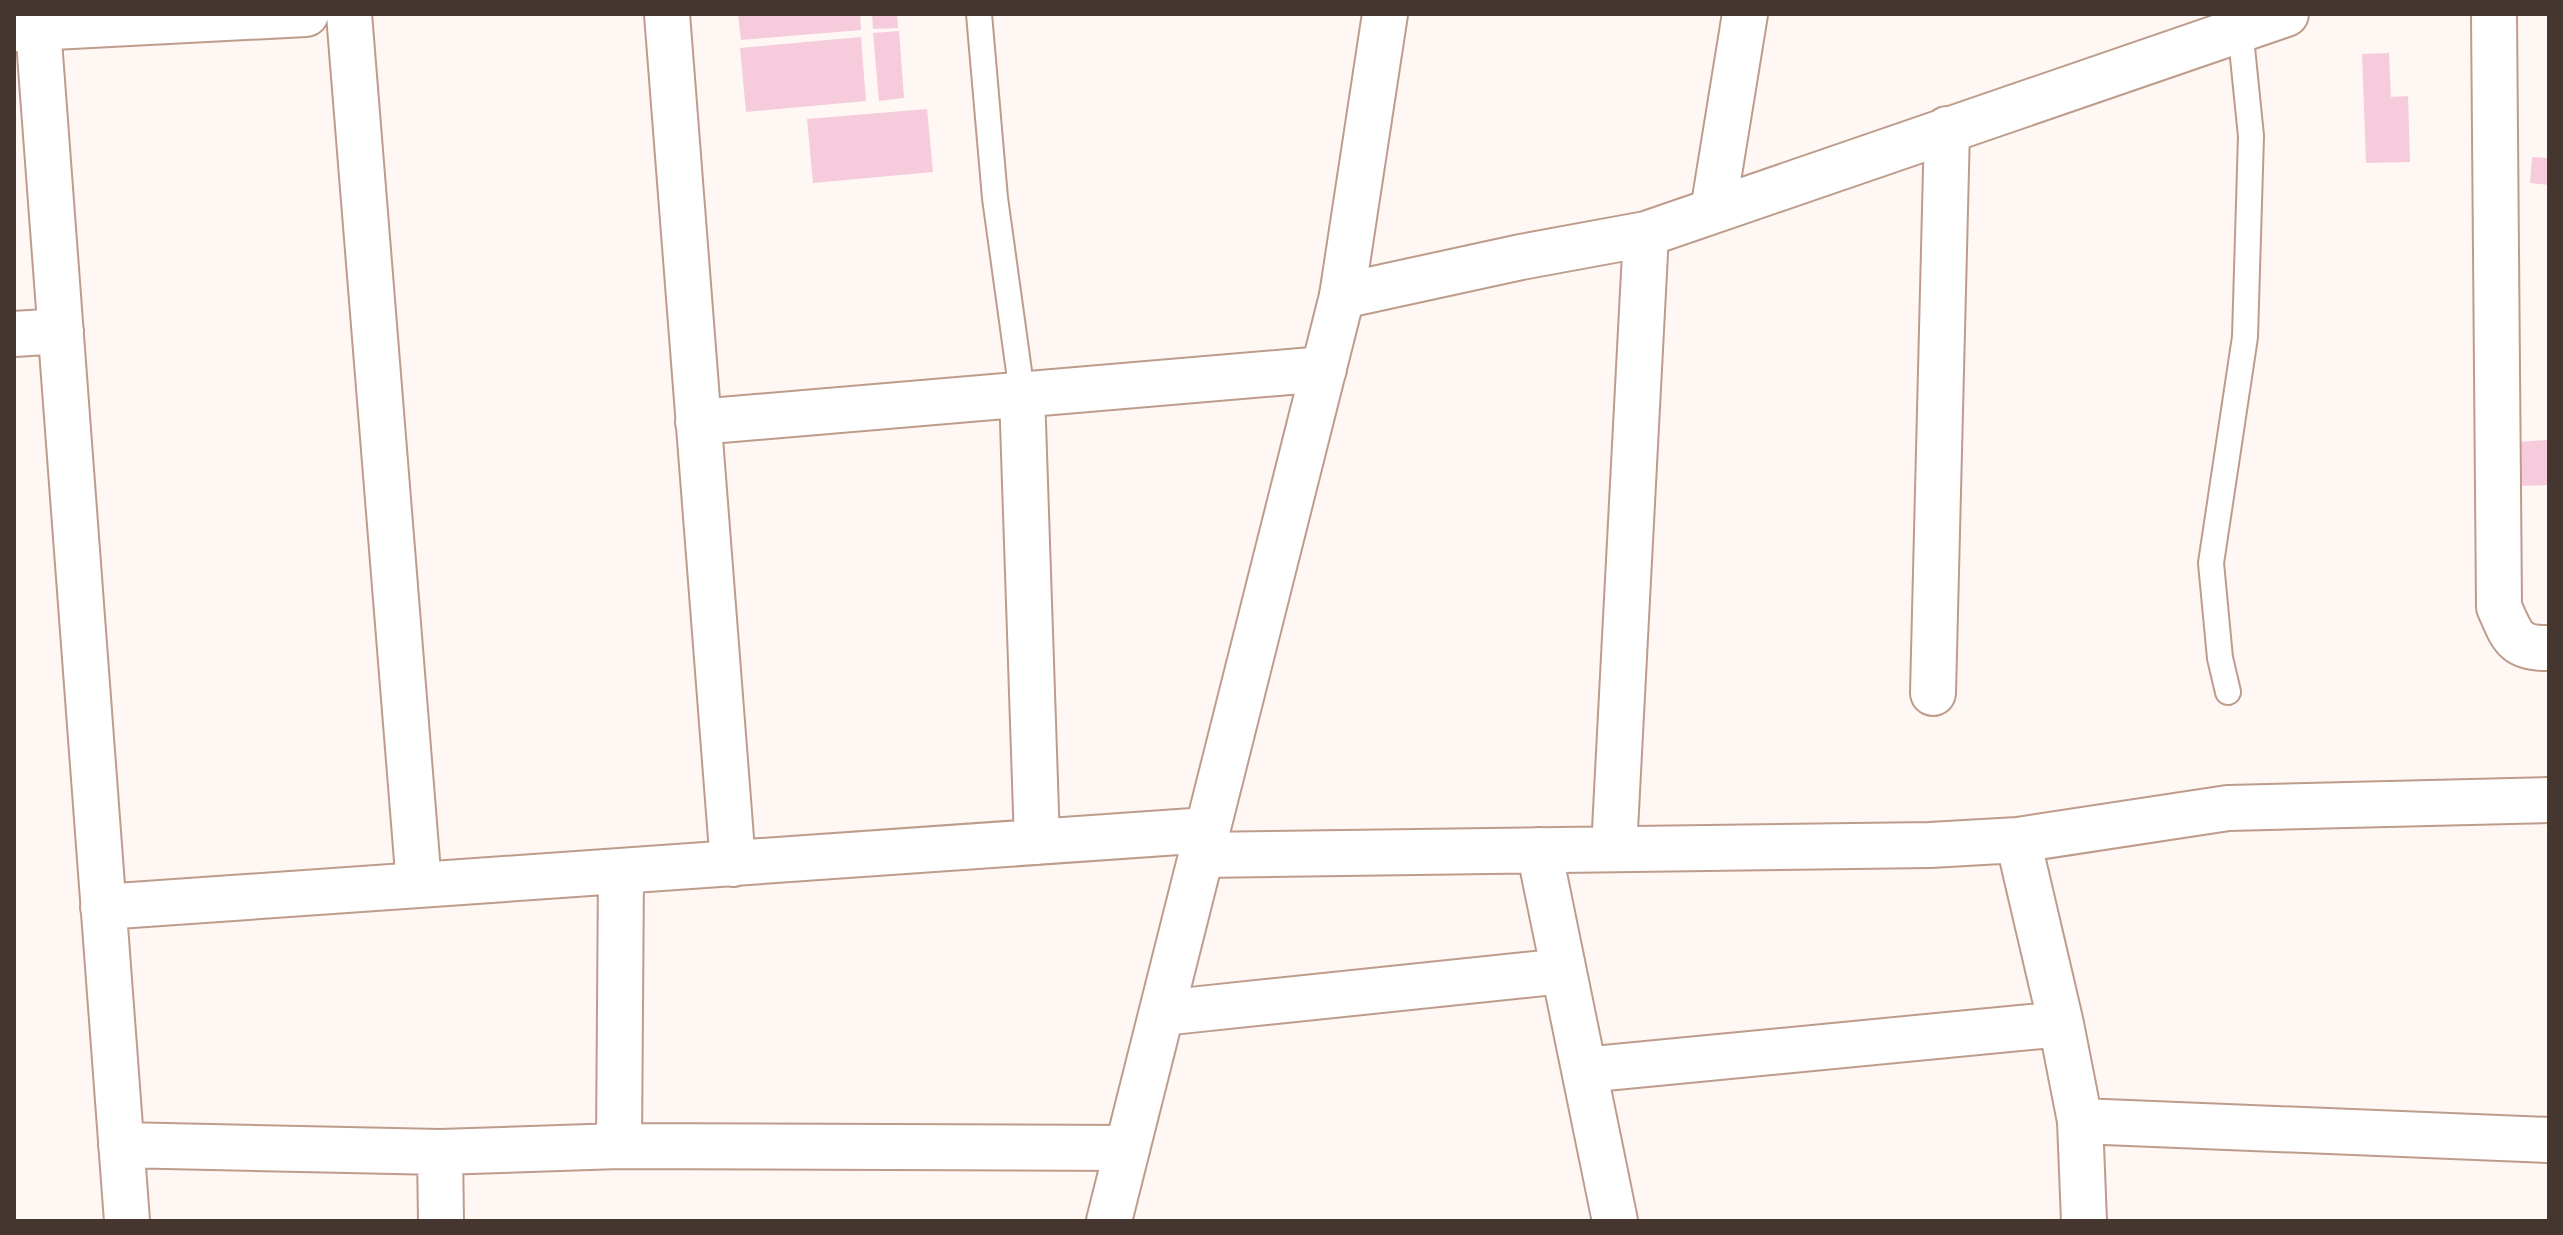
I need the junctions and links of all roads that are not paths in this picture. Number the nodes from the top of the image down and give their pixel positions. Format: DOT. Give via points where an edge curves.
graph roads {
  1 [pos="306,14"];
  2 [pos="349,14"];
  3 [pos="667,14"];
  4 [pos="979,14"];
  5 [pos="1385,14"];
  6 [pos="1745,14"];
  7 [pos="2286,14"];
  8 [pos="2494,14"];
  9 [pos="29,23"];
  10 [pos="2240,28"];
  11 [pos="1947,129"];
  12 [pos="1713,211"];
  13 [pos="1646,234"];
  14 [pos="1342,296"];
  15 [pos="61,331"];
  16 [pos="14,334"];
  17 [pos="1324,369"];
  18 [pos="1022,393"];
  19 [pos="698,422"];
  20 [pos="2549,648"];
  21 [pos="2228,692"];
  22 [pos="1933,693"];
  23 [pos="2549,800"];
  24 [pos="2018,840"];
  25 [pos="1037,842"];
  26 [pos="1204,843"];
  27 [pos="1614,849"];
  28 [pos="1539,850"];
  29 [pos="733,864"];
  30 [pos="621,871"];
  31 [pos="419,885"];
  32 [pos="103,907"];
  33 [pos="1563,971"];
  34 [pos="1162,1013"];
  35 [pos="2061,1024"];
  36 [pos="1584,1070"];
  37 [pos="2080,1121"];
  38 [pos="2549,1140"];
  39 [pos="121,1145"];
  40 [pos="619,1146"];
  41 [pos="1127,1148"];
  42 [pos="440,1152"];
  43 [pos="127,1221"];
  44 [pos="441,1221"];
  45 [pos="1109,1221"];
  46 [pos="1615,1221"];
  47 [pos="2084,1221"];
  1 -- 9 [label="street"];
  2 -- 31 [label="street"];
  3 -- 19 [label="street"];
  4 -- 18 [label="lane" via="995,198"];
  5 -- 14 [label="street"];
  6 -- 12 [label="street"];
  7 -- 10 [label="street"];
  8 -- 20 [label="street" via="2499,607 2514,640 2531,649"];
  9 -- 15 [label="street"];
  10 -- 11 [label="street"];
  10 -- 21 [label="lane" via="2251,136 2245,337 2211,563"];
  11 -- 12 [label="street"];
  11 -- 22 [label="street"];
  12 -- 13 [label="street"];
  13 -- 14 [label="street"];
  13 -- 27 [label="street"];
  14 -- 17 [label="street"];
  15 -- 16 [label="street"];
  15 -- 32 [label="street"];
  17 -- 18 [label="street"];
  17 -- 26 [label="street"];
  18 -- 19 [label="street"];
  18 -- 25 [label="street"];
  19 -- 29 [label="street"];
  23 -- 24 [label="street" via="2228,808"];
  24 -- 27 [label="street"];
  24 -- 35 [label="street"];
  25 -- 26 [label="street"];
  25 -- 29 [label="street"];
  26 -- 28 [label="street"];
  26 -- 34 [label="street"];
  27 -- 28 [label="street"];
  28 -- 33 [label="street"];
  29 -- 30 [label="street"];
  30 -- 31 [label="street"];
  30 -- 40 [label="street"];
  31 -- 32 [label="street"];
  32 -- 39 [label="street"];
  33 -- 34 [label="street"];
  33 -- 36 [label="street"];
  34 -- 41 [label="street"];
  35 -- 36 [label="street"];
  35 -- 37 [label="street"];
  36 -- 46 [label="street"];
  37 -- 38 [label="street"];
  37 -- 47 [label="street"];
  39 -- 42 [label="street"];
  39 -- 43 [label="street"];
  40 -- 41 [label="street"];
  40 -- 42 [label="street"];
  41 -- 45 [label="street"];
  42 -- 44 [label="street"];
}
